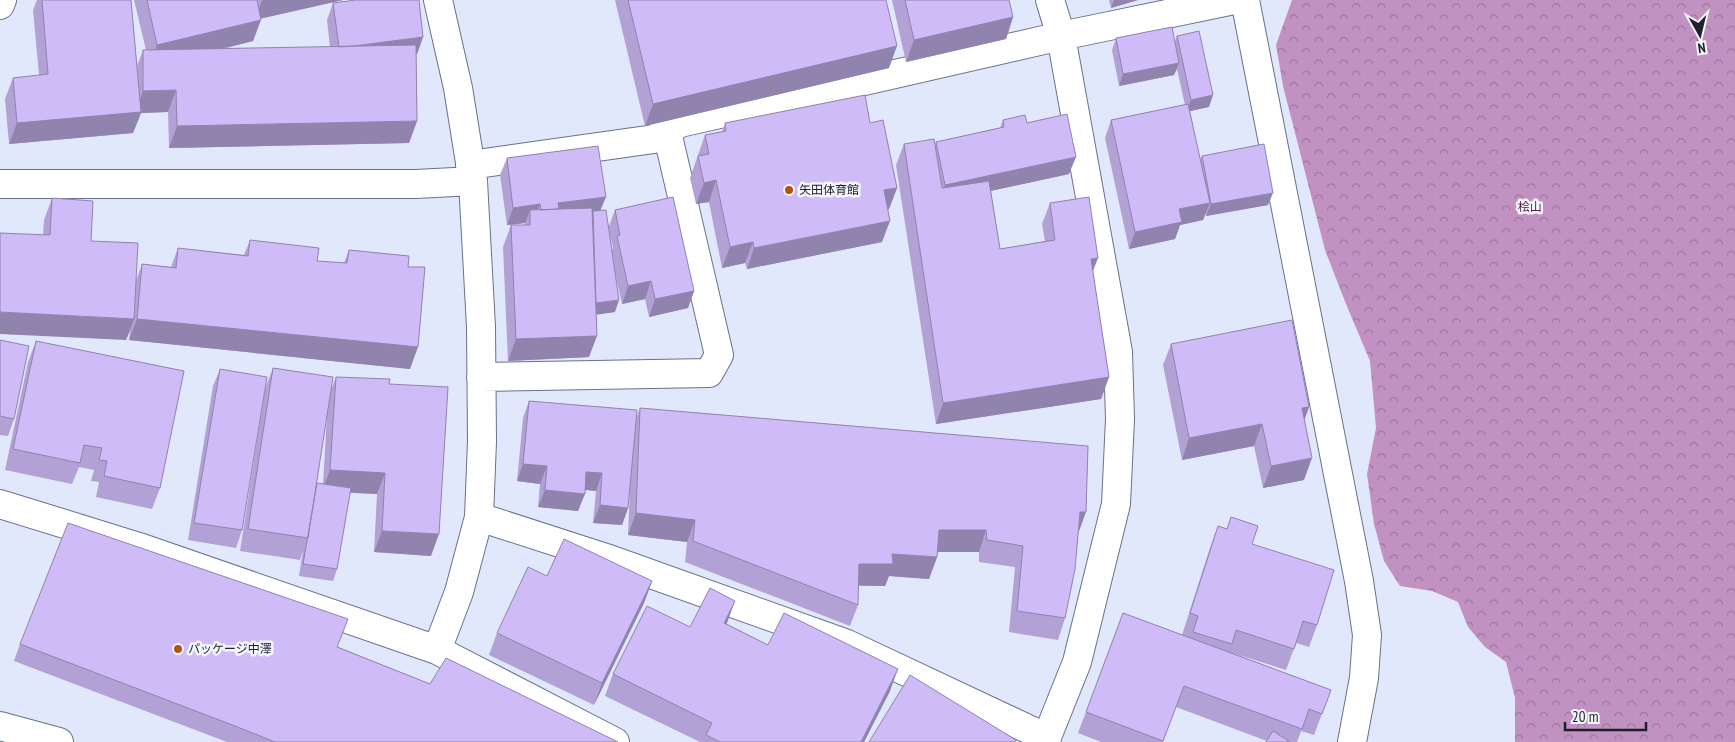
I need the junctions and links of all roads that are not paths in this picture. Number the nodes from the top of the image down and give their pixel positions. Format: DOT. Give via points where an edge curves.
graph roads {
  1 [pos="2,0"];
  2 [pos="438,0"];
  3 [pos="1050,0"];
  4 [pos="1234,0"];
  5 [pos="1245,0"];
  6 [pos="0,5"];
  7 [pos="1061,36"];
  8 [pos="667,132"];
  9 [pos="472,173"];
  10 [pos="0,184"];
  11 [pos="481,377"];
  12 [pos="0,504"];
  13 [pos="478,517"];
  14 [pos="437,650"];
  15 [pos="0,726"];
  16 [pos="1046,740"];
  17 [pos="59,742"];
  18 [pos="614,742"];
  19 [pos="1352,742"];
  1 -- 6 [label="street"];
  2 -- 9 [label="street" via="458,88"];
  3 -- 7 [label="street"];
  4 -- 7 [label="street"];
  5 -- 19 [label="street" via="1367,634 1364,678"];
  7 -- 8 [label="street" via="680,123"];
  7 -- 16 [label="street" via="1118,352 1120,419 1116,504 1077,662"];
  8 -- 9 [label="street" via="654,139"];
  8 -- 11 [label="street" via="719,354 709,373"];
  9 -- 10 [label="street" via="416,184"];
  9 -- 11 [label="street" via="482,327"];
  11 -- 13 [label="street"];
  12 -- 14 [label="street" via="139,547"];
  13 -- 14 [label="street" via="459,592"];
  13 -- 16 [label="street" via="606,558 846,644"];
  14 -- 18 [label="street"];
  15 -- 17 [label="street"];
}
